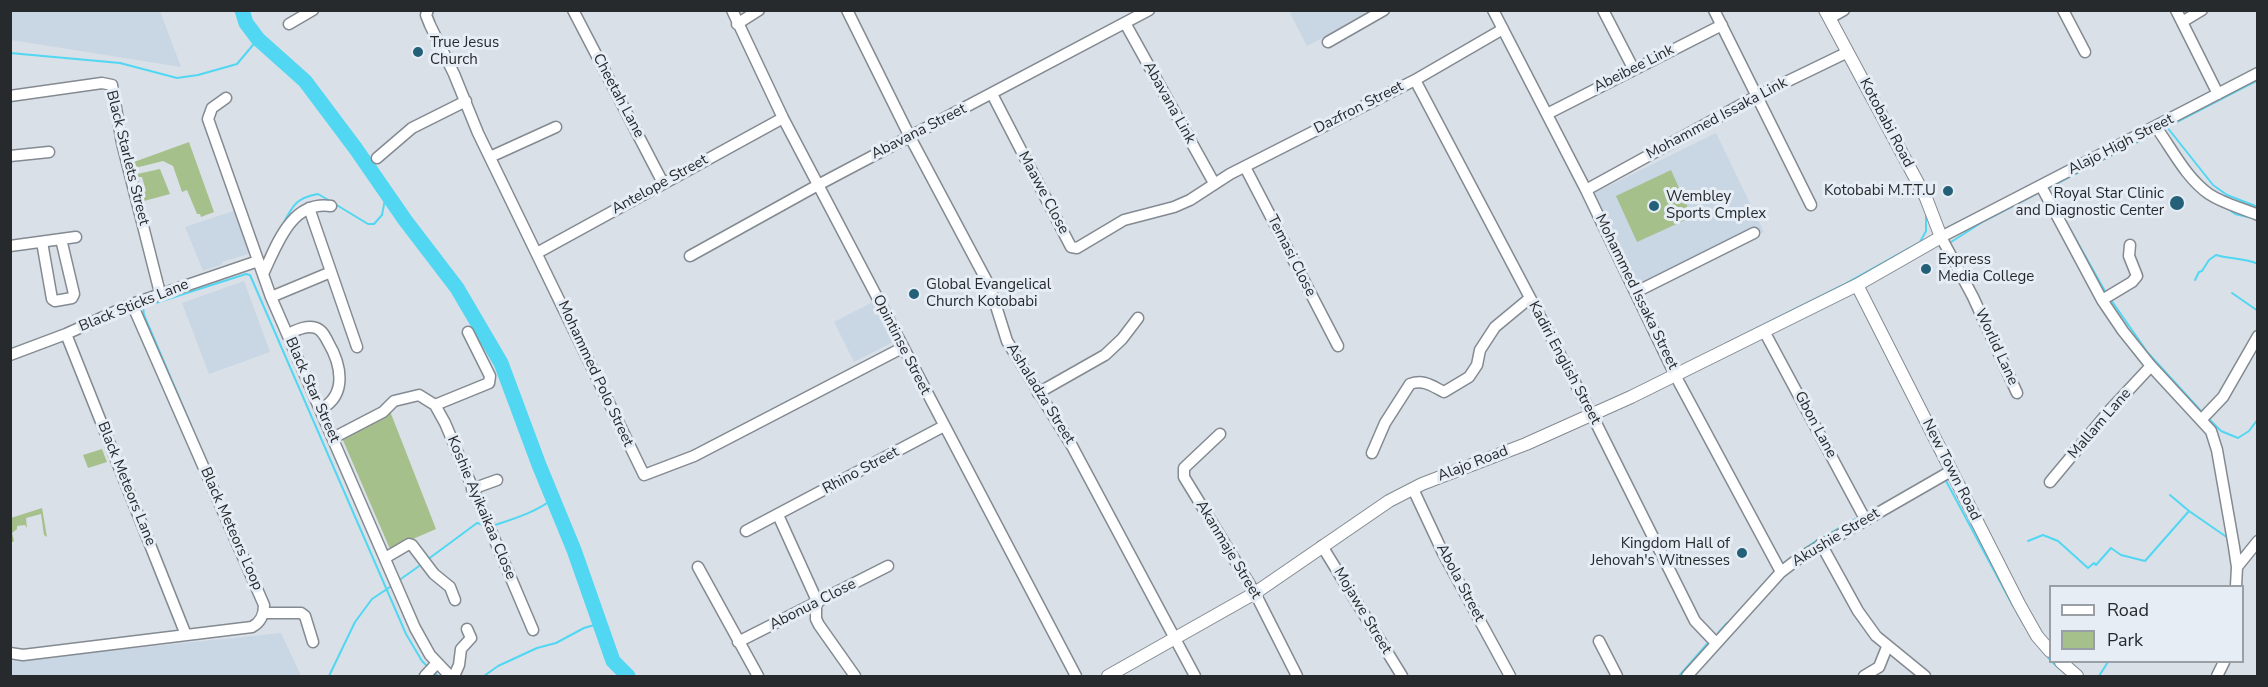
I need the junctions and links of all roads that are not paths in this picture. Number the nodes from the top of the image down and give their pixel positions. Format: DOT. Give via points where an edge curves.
graph roads {
  1 [pos="313,10"];
  2 [pos="428,10"];
  3 [pos="573,10"];
  4 [pos="732,10"];
  5 [pos="759,10"];
  6 [pos="848,10"];
  7 [pos="1149,10"];
  8 [pos="1384,10"];
  9 [pos="1493,10"];
  10 [pos="1603,10"];
  11 [pos="1714,10"];
  12 [pos="1844,10"];
  13 [pos="2063,10"];
  14 [pos="2176,10"];
  15 [pos="2202,10"];
  16 [pos="1828,14"];
  17 [pos="2182,22"];
  18 [pos="1125,23"];
  19 [pos="289,24"];
  20 [pos="737,24"];
  21 [pos="1722,25"];
  22 [pos="1503,29"];
  23 [pos="1328,42"];
  24 [pos="1848,52"];
  25 [pos="2085,52"];
  26 [pos="1633,68"];
  27 [pos="2258,73"];
  28 [pos="1415,80"];
  29 [pos="2218,93"];
  30 [pos="992,94"];
  31 [pos="10,96"];
  32 [pos="1757,96"];
  33 [pos="226,98"];
  34 [pos="466,101"];
  35 [pos="1547,114"];
  36 [pos="783,118"];
  37 [pos="556,127"];
  38 [pos="2156,127"];
  39 [pos="910,137"];
  40 [pos="49,152"];
  41 [pos="10,156"];
  42 [pos="490,157"];
  43 [pos="377,158"];
  44 [pos="1245,166"];
  45 [pos="663,183"];
  46 [pos="1214,183"];
  47 [pos="818,184"];
  48 [pos="2041,186"];
  49 [pos="1586,190"];
  50 [pos="1811,205"];
  51 [pos="331,206"];
  52 [pos="309,208"];
  53 [pos="2258,214"];
  54 [pos="1754,232"];
  55 [pos="76,237"];
  56 [pos="1941,237"];
  57 [pos="61,239"];
  58 [pos="42,242"];
  59 [pos="2130,245"];
  60 [pos="10,246"];
  61 [pos="537,253"];
  62 [pos="690,256"];
  63 [pos="258,261"];
  64 [pos="331,272"];
  65 [pos="263,274"];
  66 [pos="1857,285"];
  67 [pos="1636,292"];
  68 [pos="160,293"];
  69 [pos="271,297"];
  70 [pos="1530,298"];
  71 [pos="2102,300"];
  72 [pos="132,304"];
  73 [pos="1138,318"];
  74 [pos="1764,331"];
  75 [pos="468,332"];
  76 [pos="66,334"];
  77 [pos="288,334"];
  78 [pos="2258,336"];
  79 [pos="1338,346"];
  80 [pos="357,347"];
  81 [pos="902,348"];
  82 [pos="10,355"];
  83 [pos="2151,366"];
  84 [pos="1676,375"];
  85 [pos="1038,393"];
  86 [pos="2017,393"];
  87 [pos="435,405"];
  88 [pos="321,409"];
  89 [pos="1592,415"];
  90 [pos="2201,420"];
  91 [pos="944,426"];
  92 [pos="1220,434"];
  93 [pos="333,438"];
  94 [pos="1372,453"];
  95 [pos="1951,471"];
  96 [pos="497,480"];
  97 [pos="2050,482"];
  98 [pos="472,489"];
  99 [pos="1413,489"];
  100 [pos="778,515"];
  101 [pos="1865,519"];
  102 [pos="746,531"];
  103 [pos="2258,541"];
  104 [pos="1821,544"];
  105 [pos="1322,546"];
  106 [pos="385,558"];
  107 [pos="888,566"];
  108 [pos="698,567"];
  109 [pos="2237,567"];
  110 [pos="1781,572"];
  111 [pos="2236,585"];
  112 [pos="1255,593"];
  113 [pos="455,600"];
  114 [pos="817,603"];
  115 [pos="264,613"];
  116 [pos="467,629"];
  117 [pos="532,630"];
  118 [pos="186,635"];
  119 [pos="1175,637"];
  120 [pos="1599,641"];
  121 [pos="313,642"];
  122 [pos="738,642"];
  123 [pos="1716,643"];
  124 [pos="1887,647"];
  125 [pos="2049,650"];
  126 [pos="10,653"];
  127 [pos="437,663"];
  128 [pos="425,676"];
  129 [pos="452,676"];
  130 [pos="758,676"];
  131 [pos="855,676"];
  132 [pos="1076,676"];
  133 [pos="1108,676"];
  134 [pos="1195,676"];
  135 [pos="1297,676"];
  136 [pos="1402,676"];
  137 [pos="1510,676"];
  138 [pos="1617,676"];
  139 [pos="1687,676"];
  140 [pos="1864,676"];
  141 [pos="1925,676"];
  1 -- 19 [label="street"];
  2 -- 34 [label="street, Mohammed Polo Street" via="430,25"];
  3 -- 45 [label="street, Cheetah Lane"];
  4 -- 20 [label="street, Opintinse Street"];
  5 -- 20 [label="street"];
  6 -- 39 [label="street, Ashaladza Street"];
  7 -- 18 [label="street, Abavana Street"];
  8 -- 23 [label="street"];
  9 -- 22 [label="street, Mohammed Issaka Street"];
  10 -- 26 [label="street"];
  11 -- 21 [label="street"];
  12 -- 16 [label="street"];
  13 -- 25 [label="street"];
  14 -- 17 [label="street"];
  15 -- 17 [label="street"];
  16 -- 24 [label="street, Kotobabi Road"];
  17 -- 29 [label="street"];
  18 -- 30 [label="street, Abavana Street"];
  18 -- 46 [label="street, Abavana Link"];
  20 -- 36 [label="street, Opintinse Street"];
  21 -- 26 [label="street, Abeibee Link"];
  21 -- 32 [label="street"];
  22 -- 28 [label="street, Dazfron Street"];
  22 -- 35 [label="street, Mohammed Issaka Street"];
  24 -- 32 [label="street, Mohammed Issaka Link"];
  24 -- 56 [label="street, Kotobabi Road" via="1926,198"];
  26 -- 35 [label="street, Abeibee Link"];
  27 -- 29 [label="street, Alajo High Street"];
  28 -- 44 [label="street, Dazfron Street"];
  28 -- 70 [label="street, Kadiri English Street"];
  29 -- 38 [label="street, Alajo High Street"];
  30 -- 39 [label="street, Abavana Street"];
  30 -- 46 [label="street, Maawe Close" via="1071,247 1081,247 1124,220 1190,200"];
  31 -- 68 [label="street, Black Starlets Street" via="102,83 112,85 122,143"];
  32 -- 49 [label="street, Mohammed Issaka Link"];
  32 -- 50 [label="street"];
  33 -- 63 [label="street, Black Star Street" via="212,108 208,119"];
  34 -- 42 [label="street, Mohammed Polo Street"];
  34 -- 43 [label="street" via="412,128"];
  35 -- 49 [label="street, Mohammed Issaka Street"];
  36 -- 45 [label="street, Antelope Street"];
  36 -- 47 [label="street, Opintinse Street"];
  37 -- 42 [label="street"];
  38 -- 48 [label="street, Alajo High Street"];
  38 -- 53 [label="street" via="2204,190"];
  39 -- 47 [label="street, Abavana Street"];
  39 -- 85 [label="street, Ashaladza Street" via="990,287 1007,341"];
  40 -- 41 [label="street"];
  42 -- 61 [label="street, Mohammed Polo Street"];
  44 -- 46 [label="street, Dazfron Street"];
  44 -- 79 [label="street, Temasi Close"];
  45 -- 61 [label="street, Antelope Street"];
  47 -- 62 [label="street, Abavana Street"];
  47 -- 81 [label="street, Opintinse Street"];
  48 -- 56 [label="street, Alajo High Street"];
  48 -- 71 [label="street"];
  49 -- 67 [label="street, Mohammed Issaka Street"];
  51 -- 52 [label="street"];
  52 -- 64 [label="street"];
  52 -- 65 [label="street" via="289,224"];
  54 -- 67 [label="street"];
  55 -- 57 [label="street"];
  56 -- 66 [label="street, Alajo High Street"];
  56 -- 86 [label="street, Worlid Lane"];
  57 -- 58 [label="street"];
  57 -- 58 [label="street" via="74,294 66,300 52,298"];
  58 -- 60 [label="street"];
  59 -- 71 [label="street" via="2128,256 2137,276"];
  61 -- 81 [label="street, Mohammed Polo Street" via="644,476 694,456"];
  63 -- 65 [label="street, Black Star Street"];
  63 -- 68 [label="street, Black Sticks Lane"];
  64 -- 69 [label="street"];
  64 -- 80 [label="street"];
  65 -- 69 [label="street, Black Star Street"];
  66 -- 74 [label="street, Alajo Road"];
  66 -- 95 [label="street, New Town Road"];
  67 -- 84 [label="street, Mohammed Issaka Street"];
  68 -- 72 [label="street, Black Sticks Lane"];
  69 -- 77 [label="street, Black Star Street"];
  70 -- 89 [label="street, Kadiri English Street"];
  70 -- 94 [label="street" via="1500,322 1480,350 1469,377 1448,391 1424,382 1410,384 1385,423"];
  71 -- 83 [label="street"];
  72 -- 76 [label="street, Black Sticks Lane"];
  72 -- 115 [label="street, Black Meteors Loop" via="264,605"];
  73 -- 85 [label="street" via="1105,355"];
  74 -- 84 [label="street, Alajo Road"];
  74 -- 101 [label="street, Gbon Lane"];
  75 -- 87 [label="street" via="490,376 489,383"];
  76 -- 82 [label="street, Black Sticks Lane"];
  76 -- 118 [label="street, Black Meteors Lane"];
  77 -- 88 [label="street, Black Star Street"];
  77 -- 88 [label="street" via="305,327 320,330 334,351 340,382 333,401"];
  78 -- 90 [label="street" via="2223,397"];
  81 -- 91 [label="street, Opintinse Street"];
  83 -- 90 [label="street"];
  83 -- 97 [label="street, Mallam Lane"];
  84 -- 89 [label="street, Alajo Road"];
  84 -- 110 [label="street, Mohammed Issaka Street"];
  85 -- 119 [label="street, Ashaladza Street" via="1072,446"];
  87 -- 93 [label="street" via="419,395 394,401 383,412"];
  87 -- 98 [label="street, Koshie Ayikaikaa Close"];
  88 -- 93 [label="street, Black Star Street"];
  89 -- 99 [label="street, Alajo Road"];
  89 -- 123 [label="street, Kadiri English Street" via="1695,621"];
  90 -- 109 [label="street" via="2211,431 2217,450"];
  91 -- 100 [label="street, Rhino Street"];
  91 -- 132 [label="street, Opintinse Street"];
  92 -- 112 [label="street, Akanmaje Street" via="1184,468 1184,477"];
  93 -- 106 [label="street, Black Star Street"];
  95 -- 101 [label="street, Akushie Street"];
  95 -- 125 [label="street, New Town Road" via="2031,626"];
  96 -- 98 [label="street"];
  98 -- 117 [label="street, Koshie Ayikaikaa Close"];
  99 -- 105 [label="street, Alajo Road" via="1365,515"];
  99 -- 137 [label="street, Abola Street"];
  100 -- 102 [label="street, Rhino Street"];
  100 -- 114 [label="street"];
  101 -- 104 [label="street, Akushie Street"];
  103 -- 109 [label="street"];
  104 -- 110 [label="street, Akushie Street"];
  104 -- 124 [label="street" via="1858,610"];
  105 -- 112 [label="street, Alajo Road"];
  105 -- 136 [label="street, Mojawe Street"];
  106 -- 113 [label="street" via="412,545 434,574 450,587"];
  106 -- 127 [label="street, Black Star Street" via="415,627"];
  107 -- 114 [label="street, Abonua Close"];
  108 -- 122 [label="street"];
  109 -- 111 [label="street"];
  110 -- 123 [label="street, Akushie Street"];
  112 -- 119 [label="street, Alajo Road"];
  112 -- 135 [label="street, Akanmaje Street"];
  114 -- 122 [label="street, Abonua Close"];
  114 -- 131 [label="street" via="819,625"];
  115 -- 118 [label="street" via="252,627"];
  115 -- 121 [label="street" via="301,613"];
  116 -- 129 [label="street" via="471,638 461,649 459,665"];
  118 -- 126 [label="street" via="23,655"];
  119 -- 133 [label="street, Alajo Road"];
  119 -- 134 [label="street, Ashaladza Street"];
  120 -- 138 [label="street"];
  122 -- 130 [label="street"];
  123 -- 139 [label="street, Akushie Street"];
  124 -- 140 [label="street" via="1879,667"];
  124 -- 141 [label="street"];
  127 -- 128 [label="street"];
  127 -- 129 [label="street, Black Star Street"];
}
